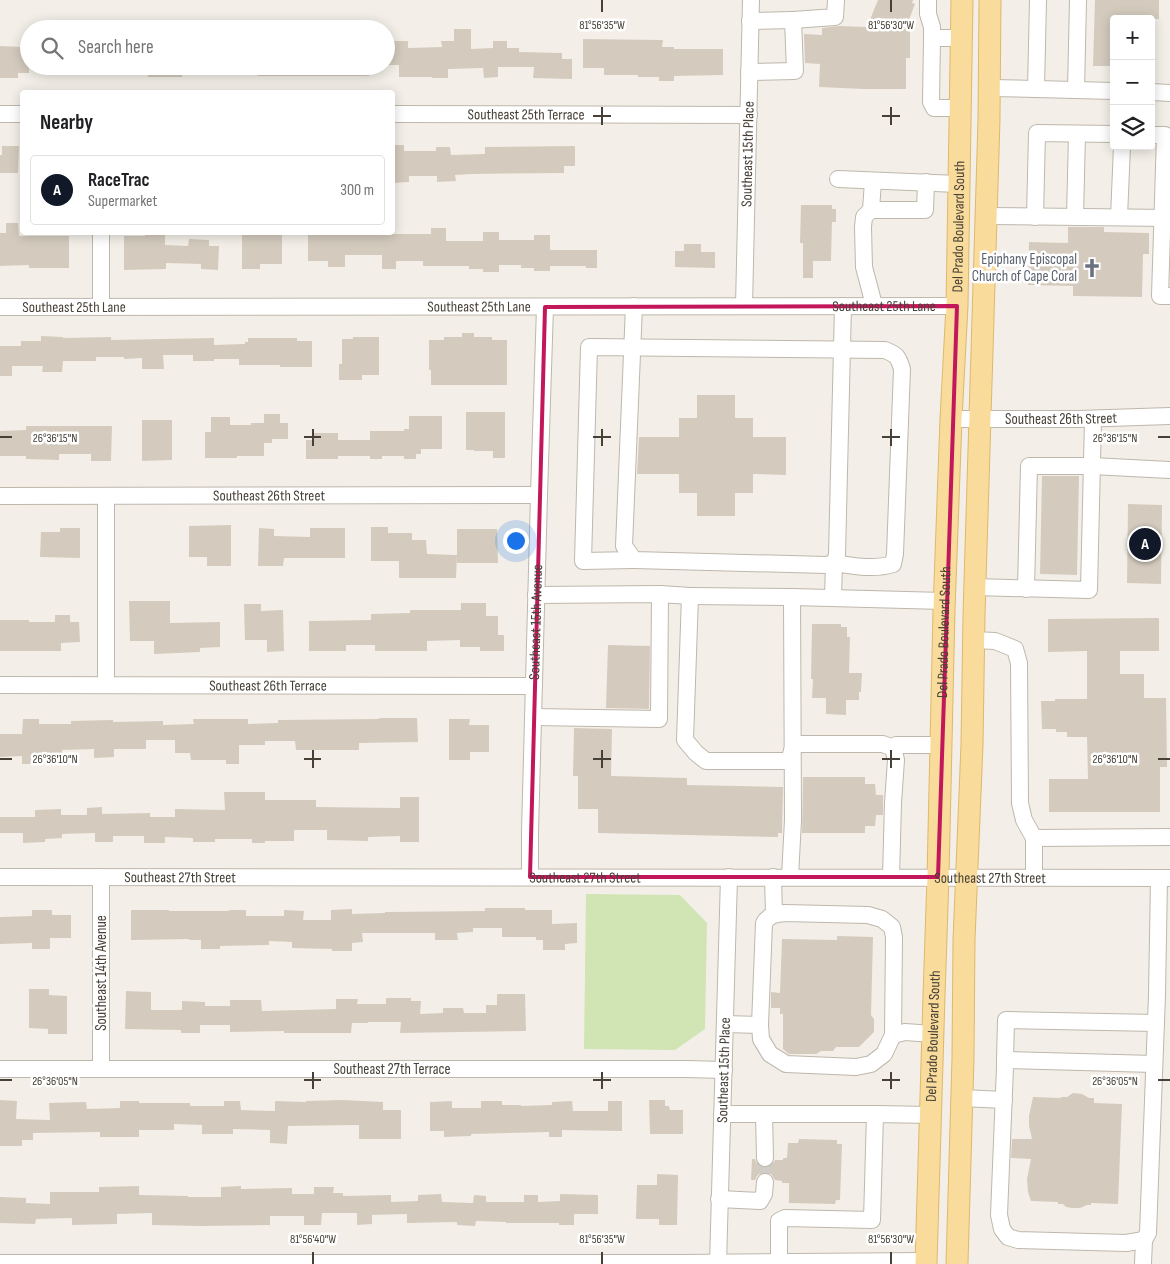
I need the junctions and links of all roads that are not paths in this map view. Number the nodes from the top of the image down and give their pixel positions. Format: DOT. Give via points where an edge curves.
graph roads {
  1 [pos="751,0"];
  2 [pos="836,0"];
  3 [pos="928,0"];
  4 [pos="962,0"];
  5 [pos="990,0"];
  6 [pos="1038,0"];
  7 [pos="1078,0"];
  8 [pos="793,20"];
  9 [pos="750,21"];
  10 [pos="932,38"];
  11 [pos="962,38"];
  12 [pos="750,72"];
  13 [pos="989,88"];
  14 [pos="1036,89"];
  15 [pos="1076,90"];
  16 [pos="1110,91"];
  17 [pos="1155,92"];
  18 [pos="1170,93"];
  19 [pos="960,108"];
  20 [pos="0,114"];
  21 [pos="20,114"];
  22 [pos="395,114"];
  23 [pos="749,115"];
  24 [pos="1077,134"];
  25 [pos="1110,134"];
  26 [pos="1155,135"];
  27 [pos="1122,150"];
  28 [pos="838,179"];
  29 [pos="873,181"];
  30 [pos="926,182"];
  31 [pos="958,184"];
  32 [pos="871,210"];
  33 [pos="986,216"];
  34 [pos="1035,217"];
  35 [pos="1075,217"];
  36 [pos="1119,217"];
  37 [pos="1166,218"];
  38 [pos="101,235"];
  39 [pos="1170,296"];
  40 [pos="874,305"];
  41 [pos="545,306"];
  42 [pos="634,306"];
  43 [pos="744,306"];
  44 [pos="843,306"];
  45 [pos="957,306"];
  46 [pos="0,307"];
  47 [pos="101,307"];
  48 [pos="632,348"];
  49 [pos="842,350"];
  50 [pos="1170,416"];
  51 [pos="1093,418"];
  52 [pos="951,419"];
  53 [pos="981,419"];
  54 [pos="1092,466"];
  55 [pos="1170,470"];
  56 [pos="539,495"];
  57 [pos="0,496"];
  58 [pos="106,496"];
  59 [pos="634,560"];
  60 [pos="834,564"];
  61 [pos="975,587"];
  62 [pos="1026,589"];
  63 [pos="660,594"];
  64 [pos="536,595"];
  65 [pos="690,596"];
  66 [pos="792,597"];
  67 [pos="833,598"];
  68 [pos="944,601"];
  69 [pos="974,640"];
  70 [pos="0,685"];
  71 [pos="106,685"];
  72 [pos="534,686"];
  73 [pos="533,717"];
  74 [pos="794,744"];
  75 [pos="941,744"];
  76 [pos="893,748"];
  77 [pos="1170,837"];
  78 [pos="1034,838"];
  79 [pos="0,877"];
  80 [pos="101,877"];
  81 [pos="530,877"];
  82 [pos="729,877"];
  83 [pos="772,877"];
  84 [pos="790,877"];
  85 [pos="890,877"];
  86 [pos="938,877"];
  87 [pos="966,877"];
  88 [pos="1034,877"];
  89 [pos="1164,878"];
  90 [pos="774,914"];
  91 [pos="1156,1022"];
  92 [pos="725,1024"];
  93 [pos="760,1025"];
  94 [pos="933,1034"];
  95 [pos="893,1035"];
  96 [pos="1005,1060"];
  97 [pos="1154,1064"];
  98 [pos="0,1069"];
  99 [pos="101,1069"];
  100 [pos="724,1070"];
  101 [pos="962,1098"];
  102 [pos="1004,1100"];
  103 [pos="722,1114"];
  104 [pos="764,1114"];
  105 [pos="875,1114"];
  106 [pos="931,1115"];
  107 [pos="765,1158"];
  108 [pos="765,1182"];
  109 [pos="719,1199"];
  110 [pos="1144,1240"];
  111 [pos="779,1262"];
  112 [pos="718,1263"];
  113 [pos="932,1263"];
  114 [pos="0,1264"];
  115 [pos="957,1264"];
  116 [pos="1143,1264"];
  1 -- 9 [label="street, Southeast 15th Place"];
  2 -- 8 [label="street" via="835,17"];
  3 -- 10 [label="street"];
  4 -- 11 [label="main road, Del Prado Boulevard South"];
  5 -- 13 [label="main road, Del Prado Boulevard South"];
  6 -- 14 [label="street"];
  7 -- 15 [label="street"];
  8 -- 9 [label="street"];
  8 -- 12 [label="street" via="795,71"];
  9 -- 12 [label="street, Southeast 15th Place"];
  10 -- 11 [label="street"];
  10 -- 19 [label="street" via="931,102 934,108"];
  11 -- 19 [label="main road, Del Prado Boulevard South"];
  12 -- 23 [label="street, Southeast 15th Place"];
  13 -- 14 [label="street"];
  13 -- 33 [label="main road, Del Prado Boulevard South"];
  14 -- 15 [label="street"];
  15 -- 16 [label="street"];
  17 -- 18 [label="street"];
  19 -- 31 [label="main road, Del Prado Boulevard South"];
  20 -- 21 [label="street"];
  22 -- 23 [label="street, Southeast 25th Terrace"];
  23 -- 43 [label="street, Southeast 15th Place"];
  24 -- 25 [label="street"];
  24 -- 34 [label="street" via="1037,133"];
  24 -- 35 [label="street"];
  26 -- 37 [label="street" via="1165,135"];
  27 -- 36 [label="street"];
  28 -- 29 [label="street"];
  29 -- 30 [label="street"];
  29 -- 32 [label="street"];
  30 -- 31 [label="street"];
  30 -- 32 [label="street" via="925,210"];
  31 -- 45 [label="main road, Del Prado Boulevard South"];
  32 -- 40 [label="street" via="864,217 864,267"];
  33 -- 34 [label="street"];
  33 -- 53 [label="main road, Del Prado Boulevard South"];
  34 -- 35 [label="street"];
  35 -- 36 [label="street"];
  36 -- 37 [label="street"];
  37 -- 39 [label="street" via="1160,296"];
  38 -- 47 [label="street"];
  40 -- 44 [label="street, Southeast 25th Lane"];
  40 -- 45 [label="street, Southeast 25th Lane"];
  41 -- 42 [label="street, Southeast 25th Lane"];
  41 -- 47 [label="street, Southeast 25th Lane"];
  41 -- 56 [label="street, Southeast 15th Avenue"];
  42 -- 43 [label="street, Southeast 25th Lane"];
  42 -- 48 [label="street"];
  43 -- 44 [label="street, Southeast 25th Lane"];
  44 -- 49 [label="street"];
  45 -- 52 [label="main road, Del Prado Boulevard South"];
  46 -- 47 [label="street, Southeast 25th Lane"];
  48 -- 49 [label="street"];
  48 -- 59 [label="street" via="624,546"];
  48 -- 59 [label="street" via="589,347 583,561"];
  49 -- 60 [label="street" via="837,555"];
  49 -- 60 [label="street" via="884,350 895,354 902,369 893,564 882,568"];
  50 -- 51 [label="street, Southeast 26th Street"];
  51 -- 53 [label="street, Southeast 26th Street"];
  51 -- 54 [label="street"];
  52 -- 53 [label="street, Southeast 26th Street"];
  52 -- 68 [label="main road, Del Prado Boulevard South"];
  53 -- 61 [label="main road, Del Prado Boulevard South"];
  54 -- 55 [label="street"];
  54 -- 62 [label="street" via="1029,466"];
  54 -- 62 [label="street" via="1089,590"];
  56 -- 58 [label="street, Southeast 26th Street"];
  56 -- 64 [label="street, Southeast 15th Avenue"];
  57 -- 58 [label="street, Southeast 26th Street"];
  58 -- 71 [label="street"];
  59 -- 60 [label="street"];
  60 -- 67 [label="street"];
  61 -- 62 [label="street"];
  61 -- 69 [label="main road, Del Prado Boulevard South"];
  63 -- 64 [label="street"];
  63 -- 65 [label="street"];
  63 -- 73 [label="street" via="659,719"];
  64 -- 72 [label="street, Southeast 15th Avenue"];
  65 -- 66 [label="street"];
  65 -- 74 [label="street" via="685,740 706,761 789,761"];
  66 -- 67 [label="street"];
  66 -- 74 [label="street"];
  67 -- 68 [label="street"];
  68 -- 75 [label="main road, Del Prado Boulevard South"];
  69 -- 78 [label="street" via="995,641 1015,649 1019,663 1020,803 1024,820"];
  69 -- 87 [label="main road, Del Prado Boulevard South"];
  70 -- 71 [label="street, Southeast 26th Terrace"];
  71 -- 72 [label="street, Southeast 26th Terrace"];
  72 -- 73 [label="street, Southeast 15th Avenue"];
  73 -- 81 [label="street, Southeast 15th Avenue"];
  74 -- 76 [label="street" via="884,744"];
  74 -- 84 [label="street"];
  75 -- 76 [label="street" via="896,745"];
  75 -- 86 [label="main road, Del Prado Boulevard South"];
  76 -- 85 [label="street" via="896,760"];
  77 -- 78 [label="street"];
  78 -- 88 [label="street"];
  79 -- 80 [label="street, Southeast 27th Street"];
  80 -- 81 [label="street, Southeast 27th Street"];
  80 -- 99 [label="street, Southeast 14th Avenue"];
  81 -- 82 [label="street, Southeast 27th Street"];
  82 -- 83 [label="street, Southeast 27th Street"];
  82 -- 92 [label="street, Southeast 15th Place"];
  83 -- 84 [label="street, Southeast 27th Street"];
  83 -- 90 [label="street"];
  84 -- 85 [label="street, Southeast 27th Street"];
  85 -- 86 [label="street, Southeast 27th Street"];
  86 -- 87 [label="street, Southeast 27th Street"];
  86 -- 94 [label="main road, Del Prado Boulevard South"];
  87 -- 88 [label="street, Southeast 27th Street"];
  87 -- 101 [label="main road, Del Prado Boulevard South"];
  88 -- 89 [label="street, Southeast 27th Street"];
  89 -- 91 [label="street"];
  90 -- 93 [label="street" via="764,923"];
  90 -- 95 [label="street" via="868,915 882,919 892,927"];
  91 -- 96 [label="street" via="1006,1020"];
  91 -- 97 [label="street"];
  92 -- 93 [label="street"];
  92 -- 100 [label="street, Southeast 15th Place"];
  93 -- 95 [label="street" via="761,1039 770,1054 796,1066 856,1067 871,1064 884,1054"];
  94 -- 95 [label="street" via="905,1032"];
  94 -- 106 [label="main road, Del Prado Boulevard South"];
  96 -- 97 [label="street"];
  96 -- 102 [label="street"];
  97 -- 110 [label="street" via="1148,1233"];
  98 -- 99 [label="street, Southeast 27th Terrace"];
  99 -- 100 [label="street, Southeast 27th Terrace"];
  100 -- 103 [label="street, Southeast 15th Place"];
  101 -- 102 [label="street"];
  101 -- 115 [label="main road, Del Prado Boulevard South"];
  102 -- 110 [label="street" via="999,1215 1002,1229 1008,1237 1126,1243"];
  103 -- 104 [label="street"];
  103 -- 109 [label="street, Southeast 15th Place"];
  104 -- 105 [label="street"];
  104 -- 107 [label="street"];
  105 -- 106 [label="street"];
  105 -- 111 [label="street" via="872,1220 785,1218 779,1221"];
  106 -- 113 [label="main road, Del Prado Boulevard South" via="930,1154 941,1184 940,1248"];
  108 -- 109 [label="street" via="760,1201"];
  109 -- 112 [label="street, Southeast 15th Place"];
  110 -- 116 [label="street"];
  111 -- 112 [label="street"];
  111 -- 113 [label="street"];
  112 -- 114 [label="street"];
}
